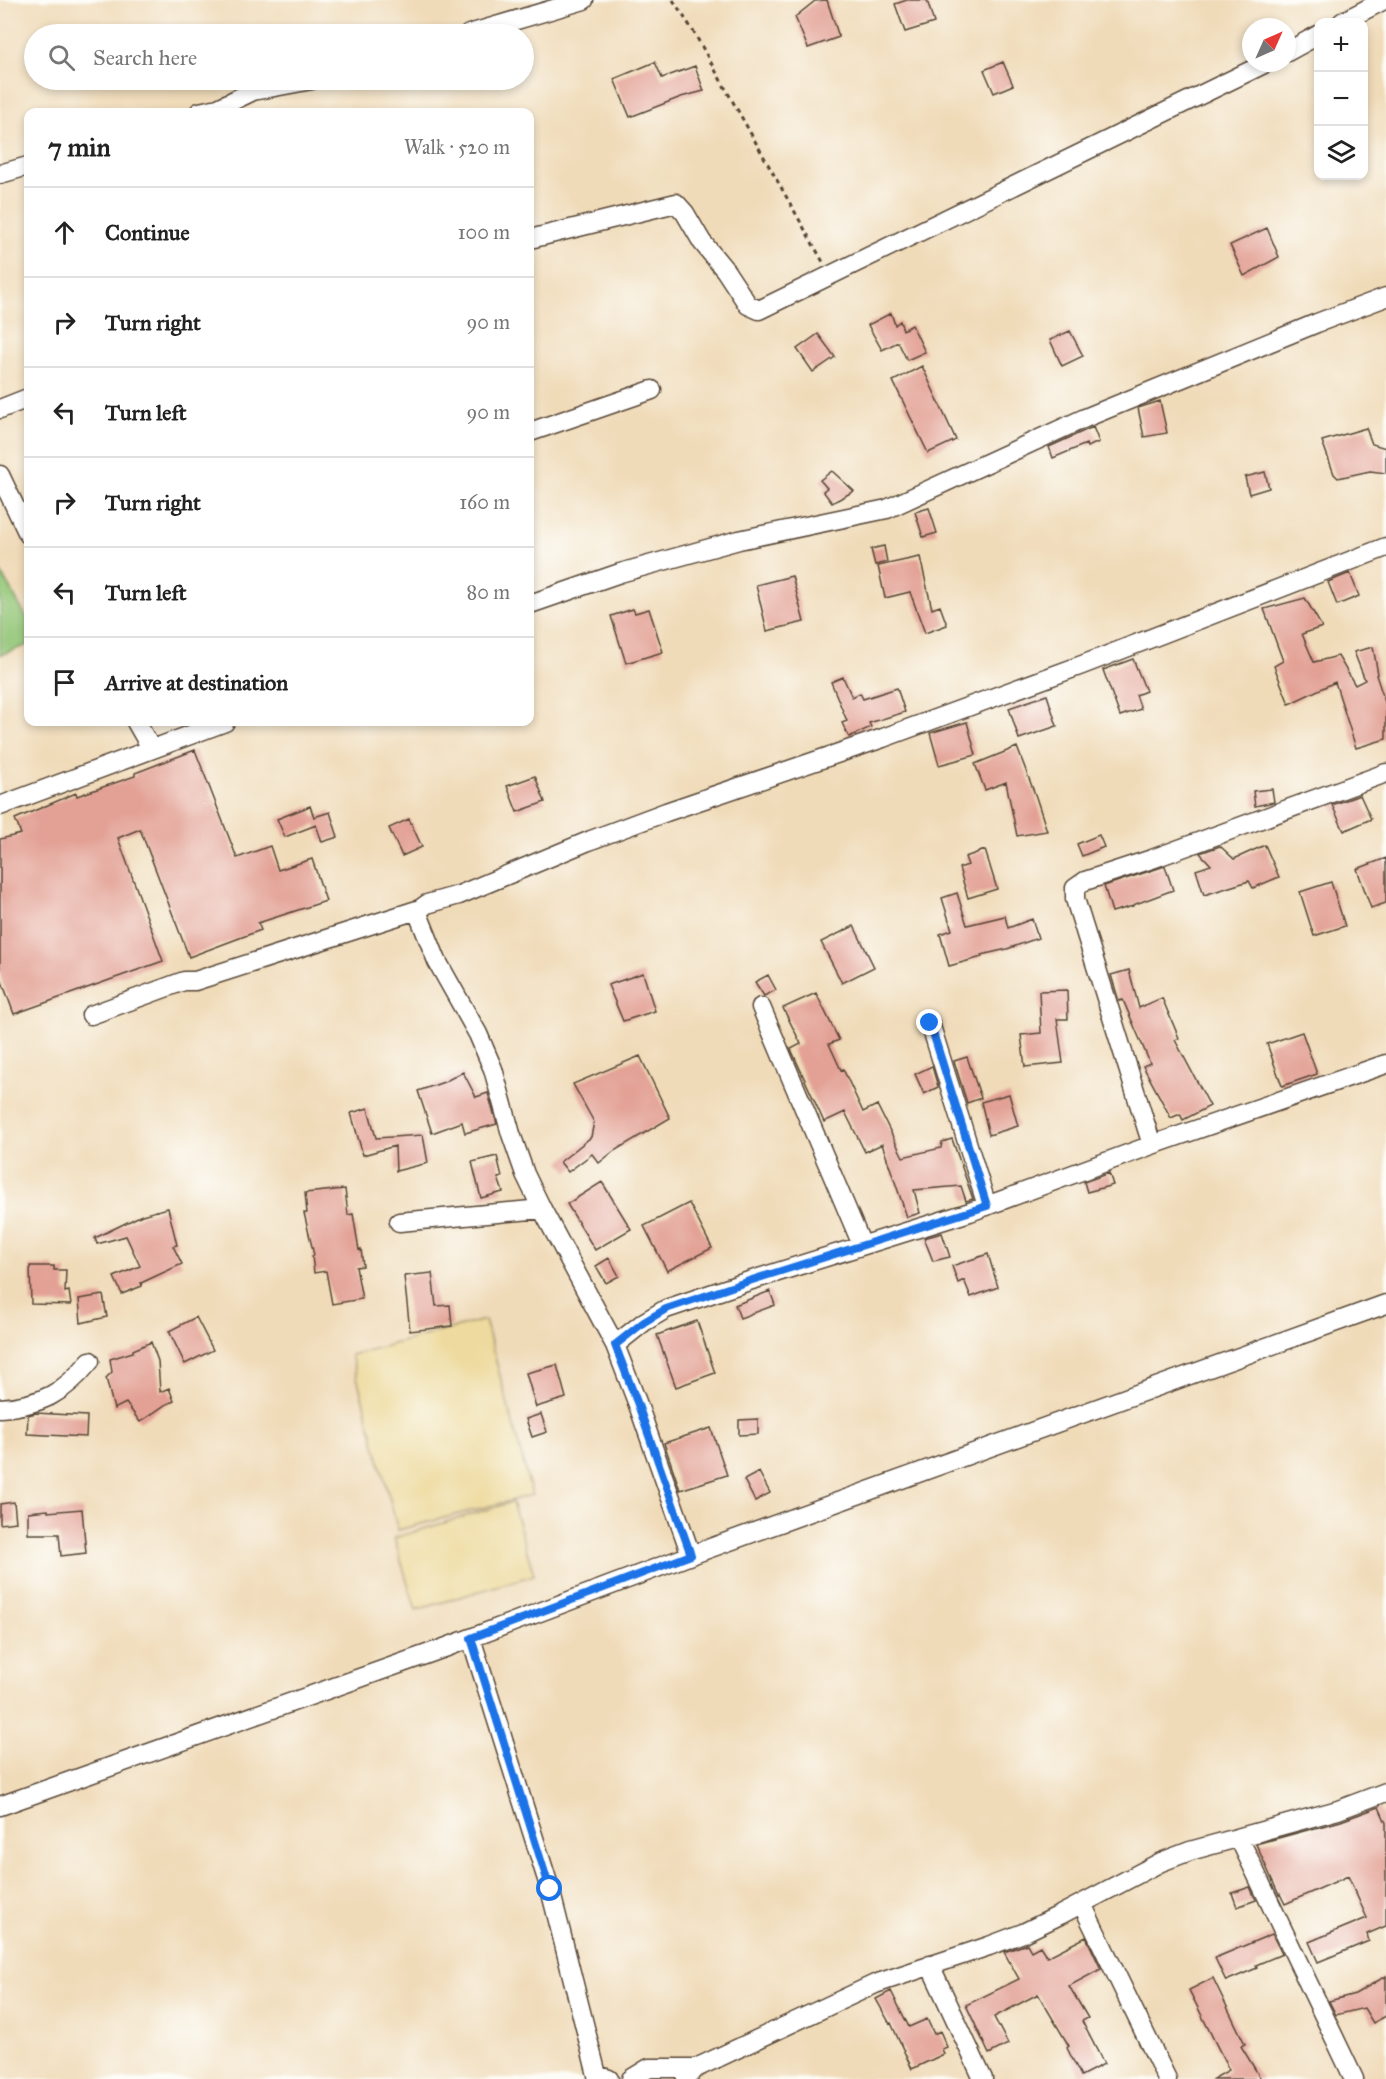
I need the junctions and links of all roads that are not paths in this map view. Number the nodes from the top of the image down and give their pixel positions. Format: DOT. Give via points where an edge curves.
graph roads {
  1 [pos="584,0"];
  2 [pos="1384,0"];
  3 [pos="1350,18"];
  4 [pos="503,24"];
  5 [pos="1314,37"];
  6 [pos="1296,47"];
  7 [pos="1248,72"];
  8 [pos="258,90"];
  9 [pos="218,108"];
  10 [pos="24,167"];
  11 [pos="0,174"];
  12 [pos="534,238"];
  13 [pos="1386,297"];
  14 [pos="651,390"];
  15 [pos="24,400"];
  16 [pos="0,409"];
  17 [pos="534,431"];
  18 [pos="0,475"];
  19 [pos="24,526"];
  20 [pos="1386,547"];
  21 [pos="534,603"];
  22 [pos="138,726"];
  23 [pos="214,726"];
  24 [pos="151,748"];
  25 [pos="1386,773"];
  26 [pos="0,806"];
  27 [pos="420,909"];
  28 [pos="761,1007"];
  29 [pos="91,1015"];
  30 [pos="930,1023"];
  31 [pos="1386,1064"];
  32 [pos="1152,1145"];
  33 [pos="987,1206"];
  34 [pos="542,1209"];
  35 [pos="399,1222"];
  36 [pos="862,1245"];
  37 [pos="1386,1304"];
  38 [pos="615,1345"];
  39 [pos="90,1361"];
  40 [pos="0,1408"];
  41 [pos="691,1555"];
  42 [pos="471,1638"];
  43 [pos="1386,1792"];
  44 [pos="0,1806"];
  45 [pos="1239,1838"];
  46 [pos="1082,1904"];
  47 [pos="930,1965"];
  48 [pos="691,2074"];
  49 [pos="609,2079"];
  50 [pos="631,2079"];
  51 [pos="983,2079"];
  52 [pos="1167,2079"];
  53 [pos="1354,2079"];
  1 -- 4 [label="street"];
  2 -- 3 [label="street"];
  5 -- 6 [label="street"];
  7 -- 12 [label="street" via="759,310 748,304 676,203"];
  8 -- 9 [label="street"];
  10 -- 11 [label="street"];
  13 -- 21 [label="street" via="1085,418 886,509 739,540 620,573"];
  14 -- 17 [label="street"];
  15 -- 16 [label="street"];
  18 -- 19 [label="street"];
  20 -- 27 [label="street" via="1082,665 591,840"];
  22 -- 24 [label="street"];
  23 -- 24 [label="street"];
  24 -- 26 [label="street"];
  25 -- 32 [label="street" via="1085,881 1075,888 1078,910"];
  27 -- 29 [label="street" via="195,981 184,981"];
  27 -- 34 [label="street" via="419,916 437,961 493,1069 525,1174"];
  28 -- 36 [label="street"];
  30 -- 33 [label="street"];
  31 -- 32 [label="street"];
  32 -- 33 [label="street"];
  33 -- 36 [label="street"];
  34 -- 35 [label="street"];
  34 -- 38 [label="street"];
  36 -- 38 [label="street" via="666,1309"];
  37 -- 41 [label="street"];
  38 -- 41 [label="street"];
  39 -- 40 [label="street" via="74,1381 55,1394 36,1403"];
  41 -- 42 [label="street"];
  42 -- 44 [label="street"];
  42 -- 49 [label="street" via="550,1889 597,2075"];
  43 -- 45 [label="street"];
  45 -- 46 [label="street" via="1161,1862"];
  45 -- 53 [label="street"];
  46 -- 47 [label="street" via="1006,1940"];
  46 -- 52 [label="street"];
  47 -- 48 [label="street" via="875,1983"];
  47 -- 51 [label="street"];
  48 -- 50 [label="street" via="649,2068"];
}
